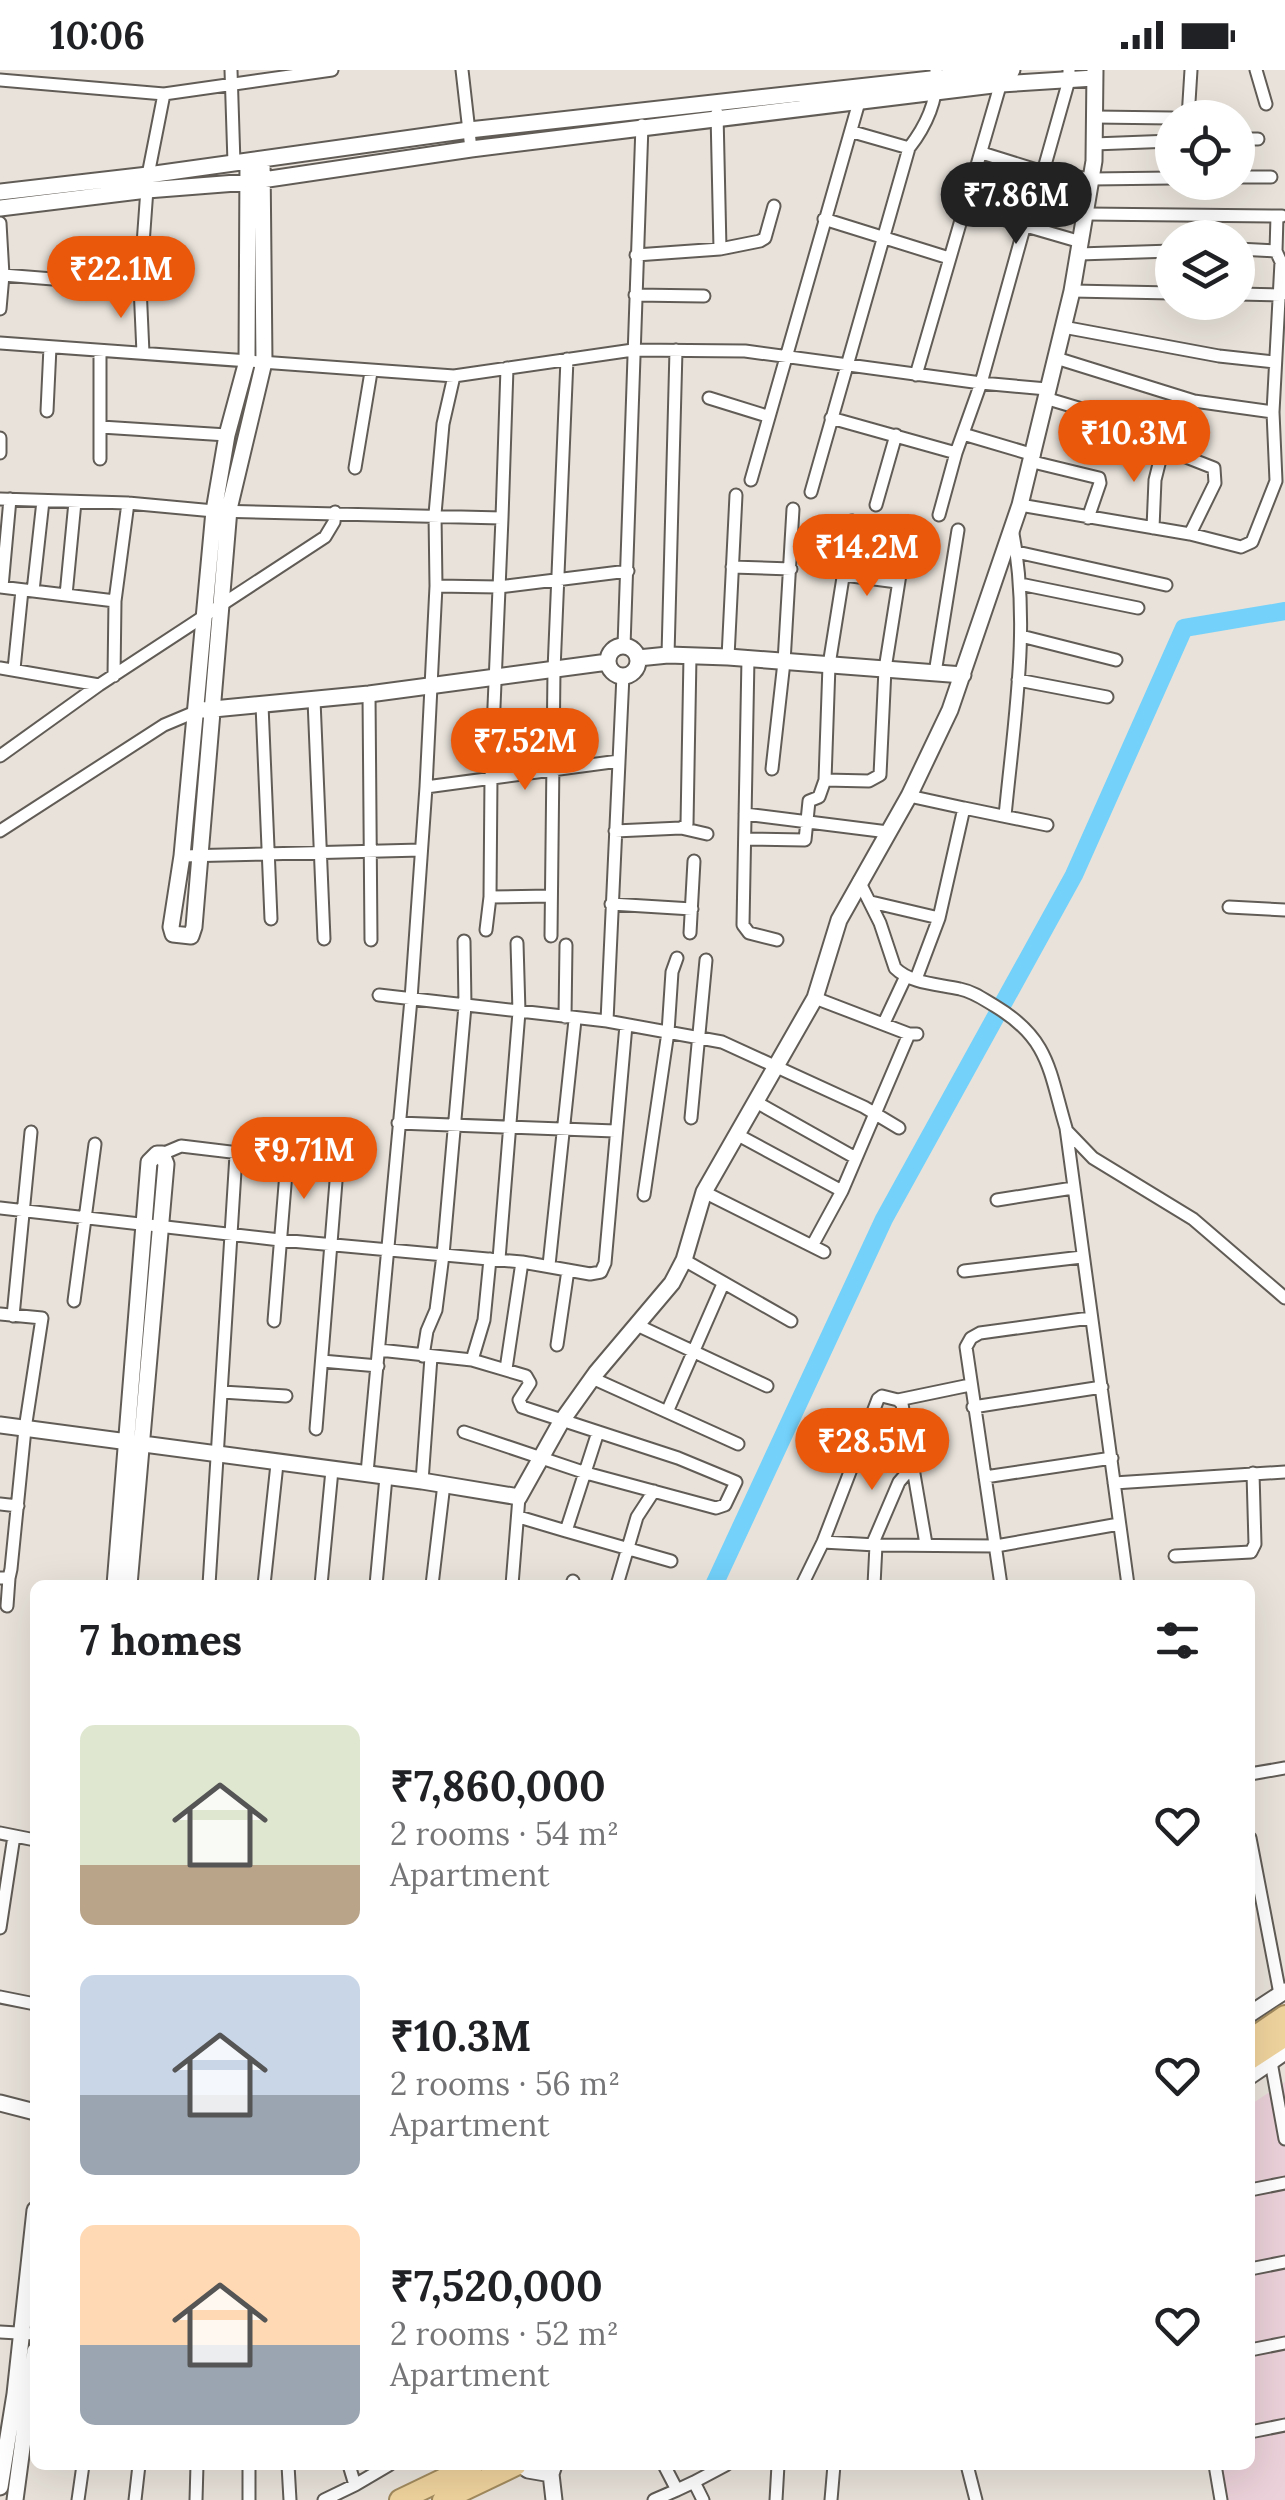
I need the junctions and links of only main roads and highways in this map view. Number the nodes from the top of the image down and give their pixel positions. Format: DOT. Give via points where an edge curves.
graph roads {
  1 [pos="1285,2016"];
  2 [pos="1285,2036"];
  3 [pos="1255,2037"];
  4 [pos="1260,2060"];
  5 [pos="462,2470"];
  6 [pos="508,2470"];
  7 [pos="407,2496"];
  8 [pos="443,2500"];
  1 -- 3 [label="highway"];
  2 -- 4 [label="highway"];
  5 -- 7 [label="highway"];
  6 -- 8 [label="highway"];
}
